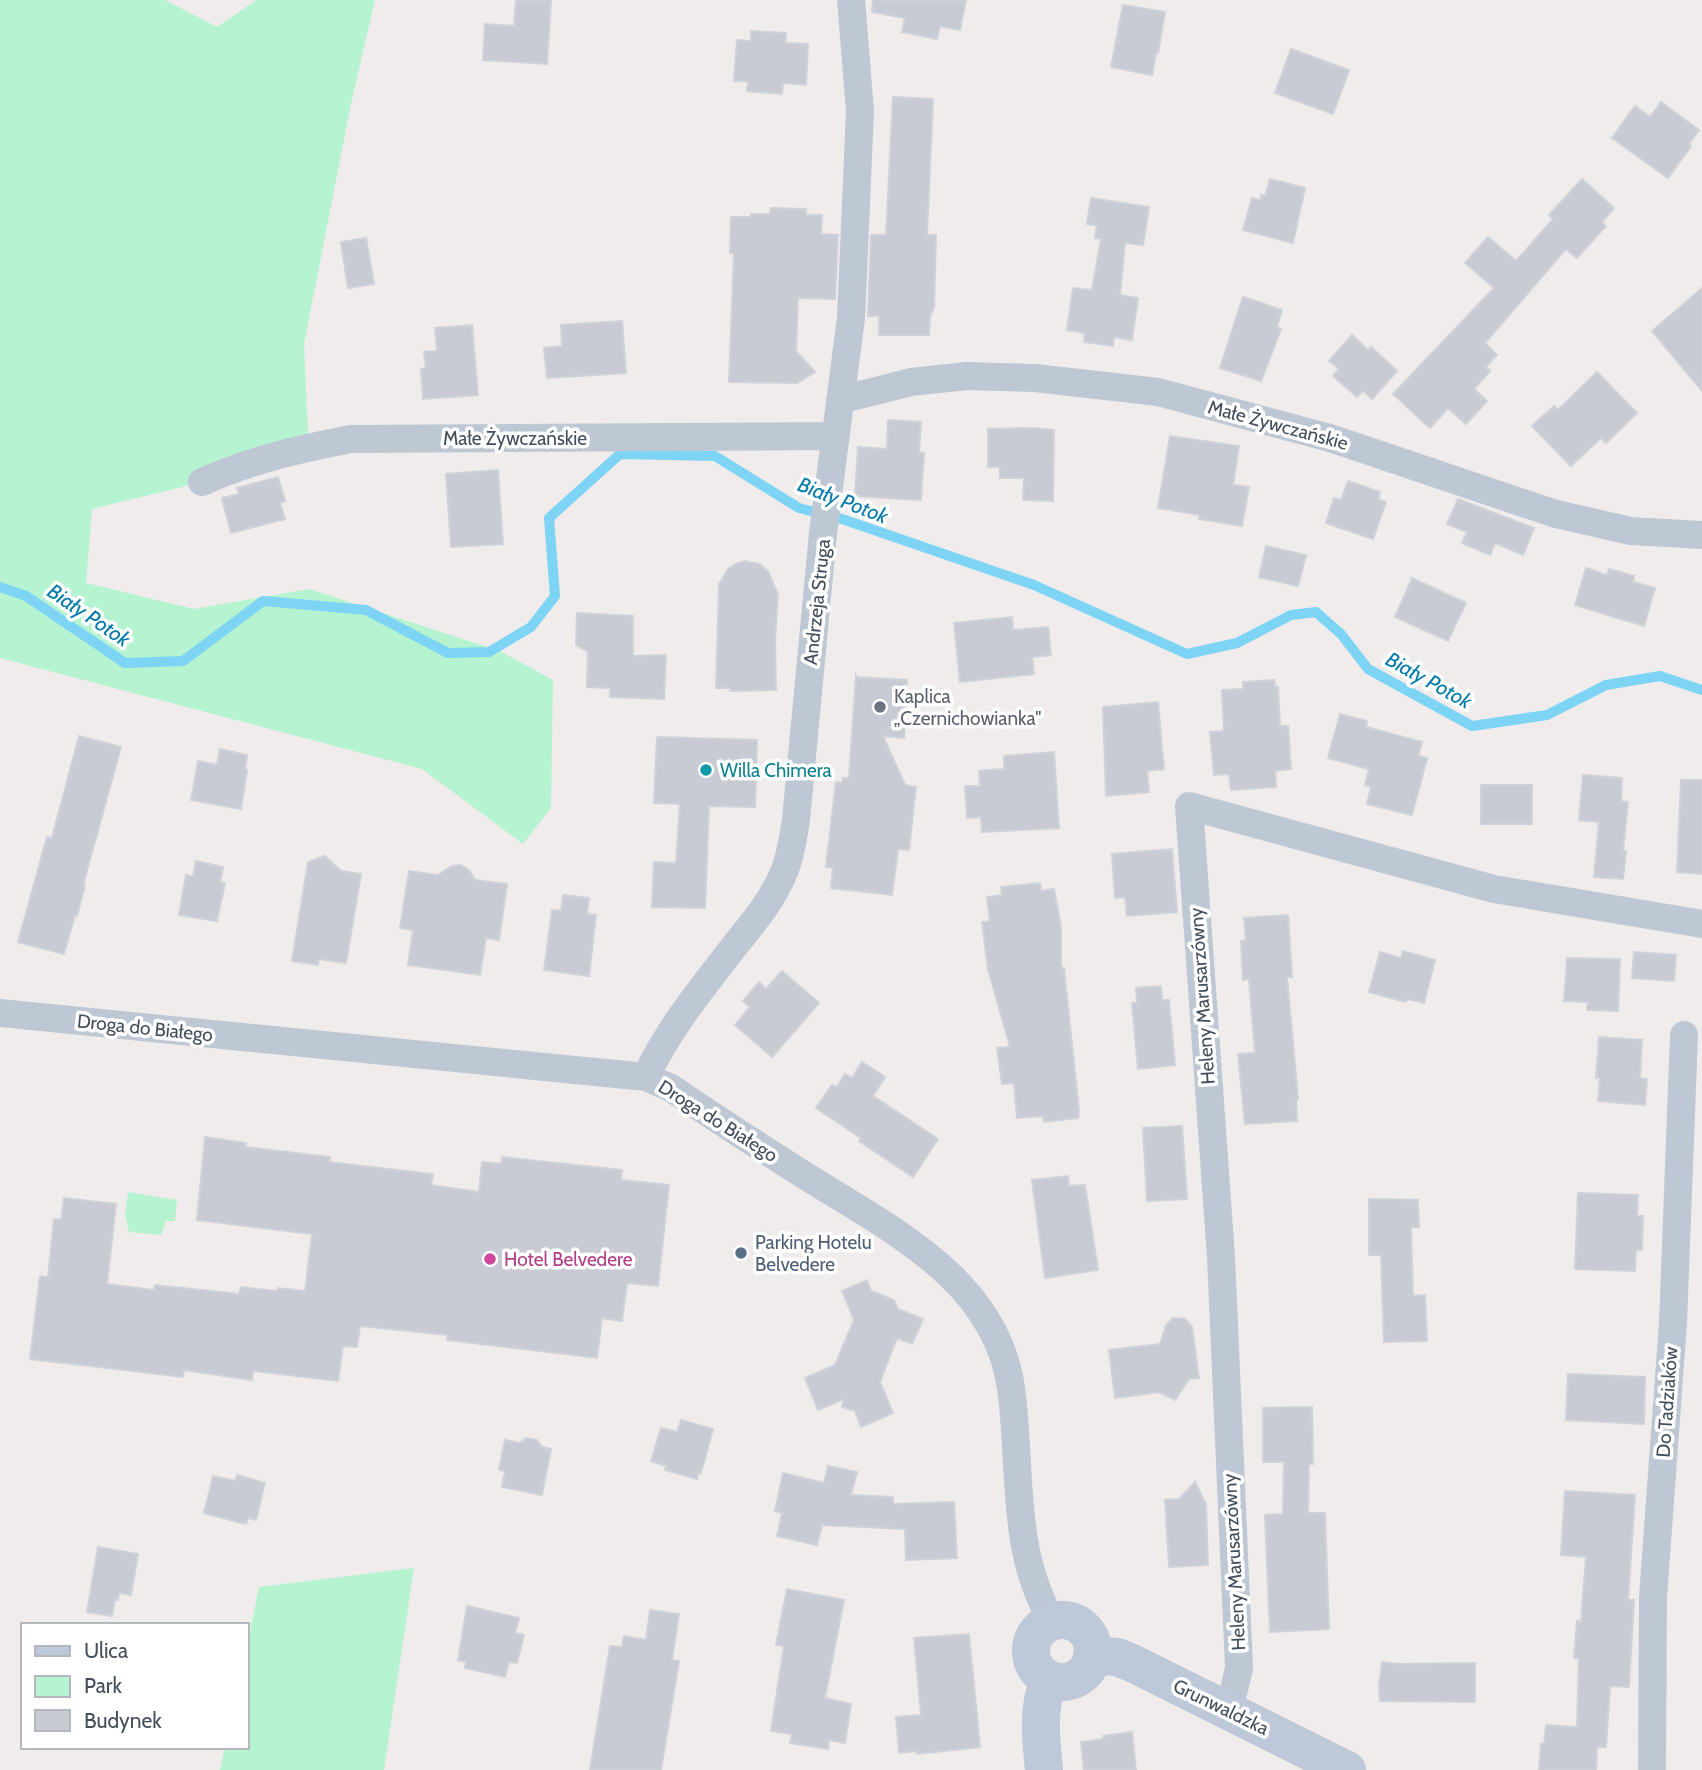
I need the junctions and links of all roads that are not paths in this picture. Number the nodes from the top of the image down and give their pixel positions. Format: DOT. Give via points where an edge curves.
graph roads {
  1 [pos="851,0"];
  2 [pos="839,400"];
  3 [pos="835,436"];
  4 [pos="202,482"];
  5 [pos="1702,535"];
  6 [pos="1702,925"];
  7 [pos="0,1013"];
  8 [pos="1684,1035"];
  9 [pos="646,1077"];
  10 [pos="1052,1621"];
  11 [pos="1093,1655"];
  12 [pos="1049,1679"];
  13 [pos="1225,1709"];
  14 [pos="1044,1770"];
  15 [pos="1347,1770"];
  16 [pos="1652,1770"];
  1 -- 2 [label="street, Andrzeja Struga" via="860,111 849,349"];
  2 -- 3 [label="street, Andrzeja Struga"];
  2 -- 5 [label="street, Małe Żywczańskie" via="911,382 967,376 1035,378 1158,392 1330,438 1556,514 1631,531"];
  3 -- 4 [label="street, Małe Żywczańskie" via="351,439 286,452"];
  3 -- 9 [label="street, Andrzeja Struga" via="796,820 784,872 763,910 680,1016"];
  6 -- 13 [label="street, Heleny Marusarzówny" via="1494,889 1189,806 1221,1257 1238,1641 1238,1677"];
  7 -- 9 [label="street, Droga do Białego"];
  8 -- 16 [label="street, Do Tadziaków" via="1673,1323 1653,1597"];
  9 -- 10 [label="street, Droga do Białego" via="671,1088 933,1259 980,1309 1008,1370 1027,1557"];
  10 -- 11 [label="street" via="1079,1625 1090,1638"];
  10 -- 12 [label="street" via="1040,1629 1031,1649 1034,1664"];
  11 -- 12 [label="street" via="1077,1678"];
  11 -- 13 [label="street, Grunwaldzka" via="1132,1663"];
  12 -- 14 [label="street" via="1041,1715"];
  13 -- 15 [label="street, Grunwaldzka"];
}
